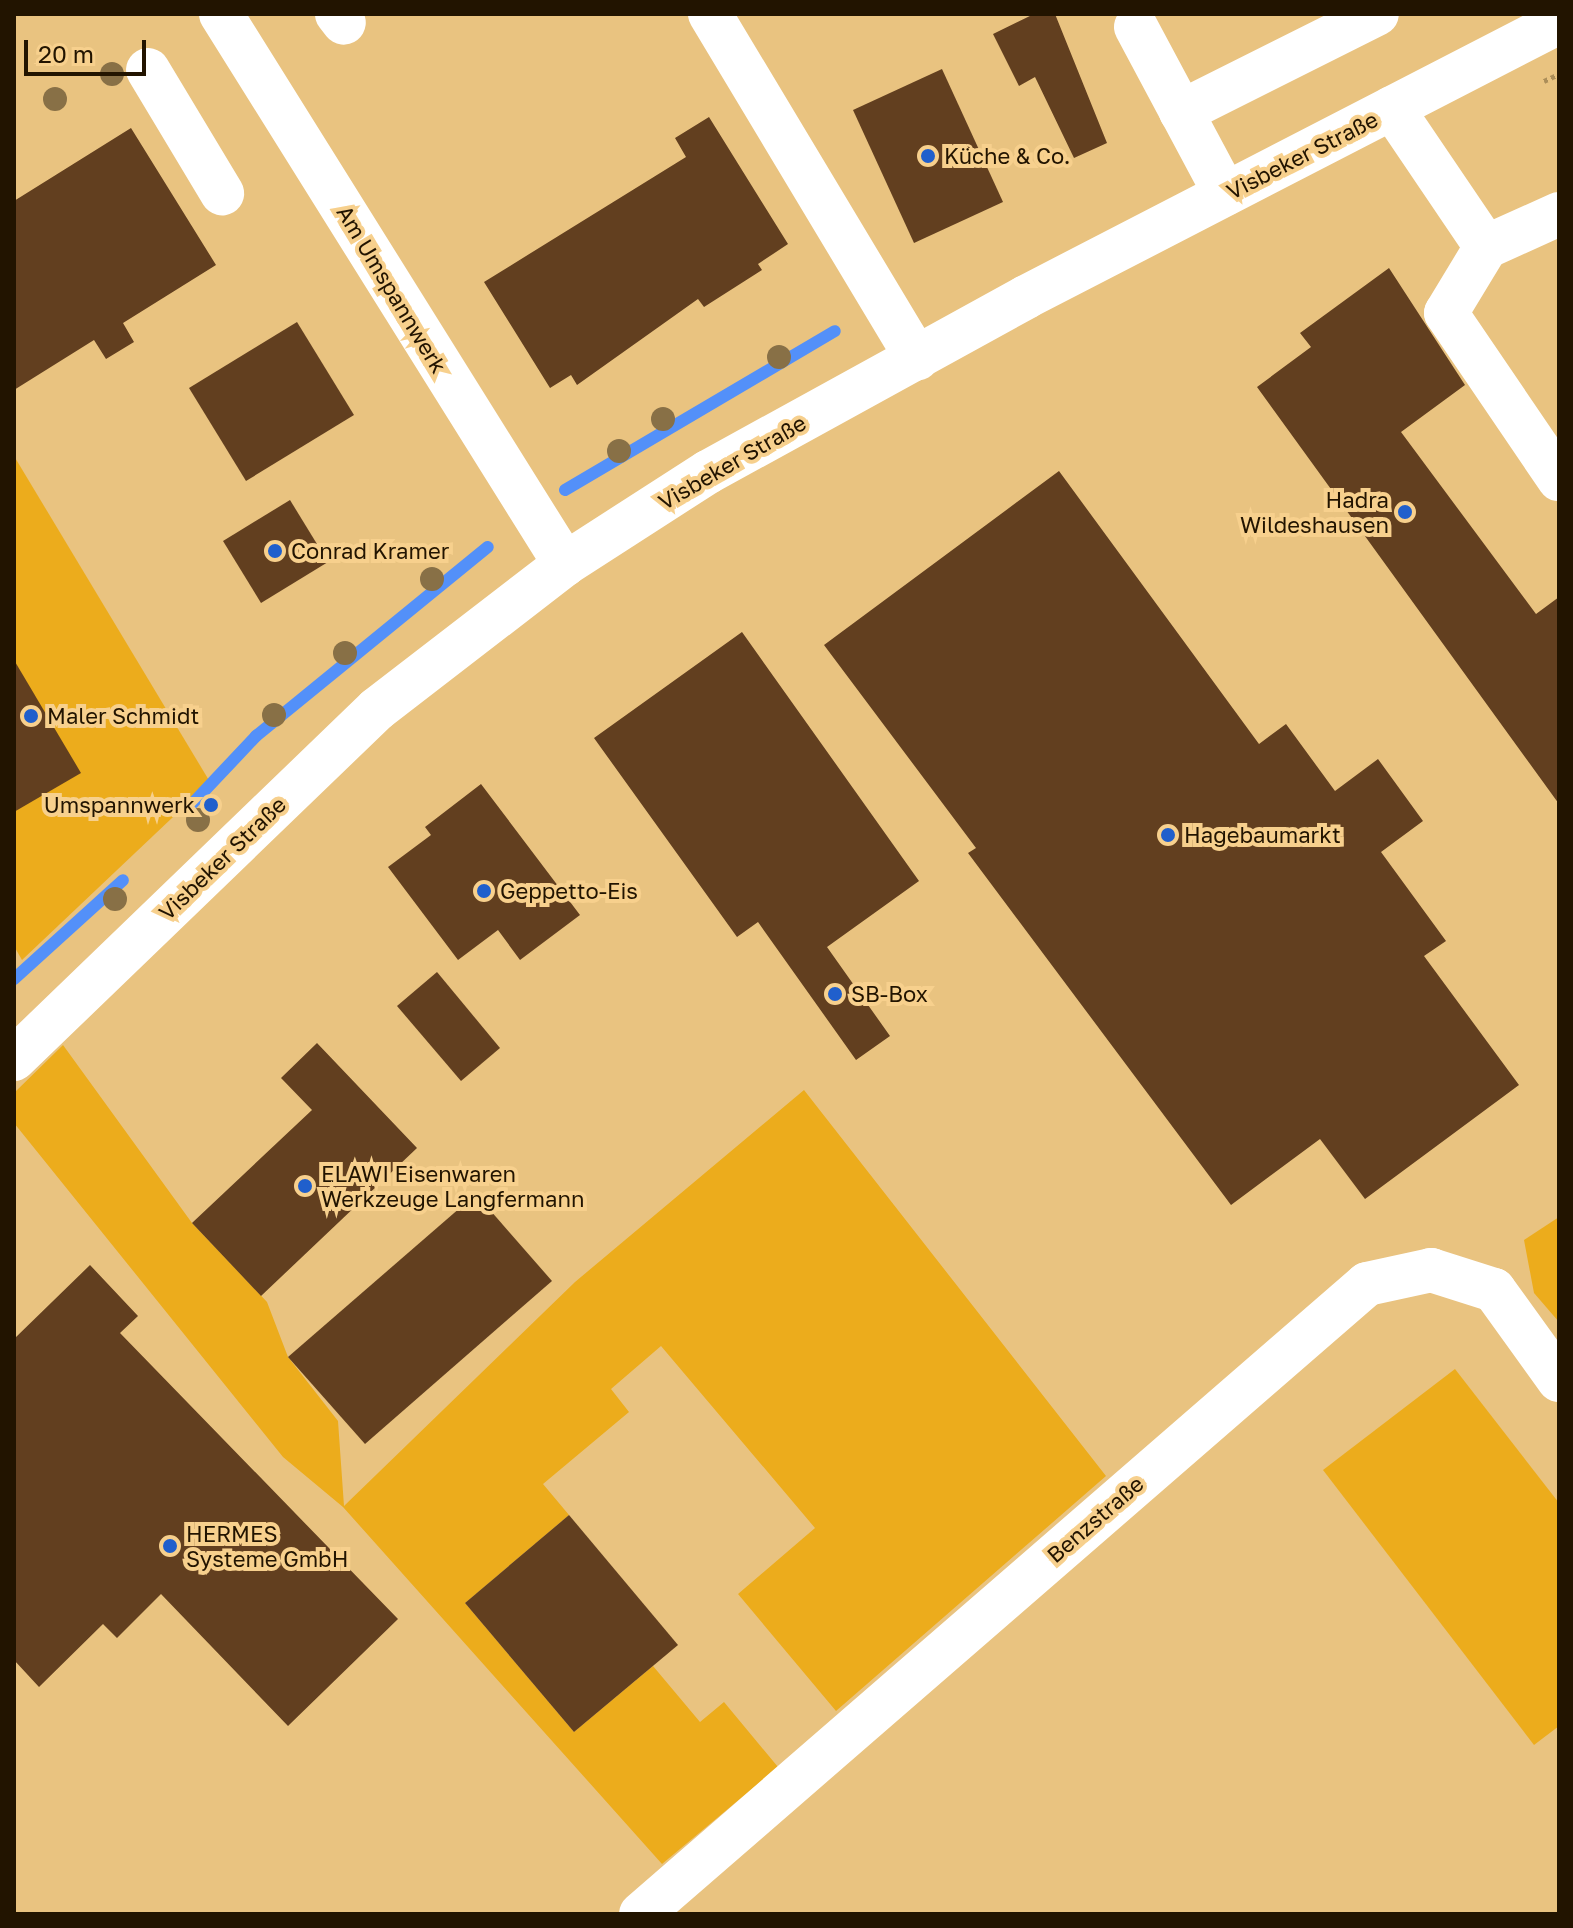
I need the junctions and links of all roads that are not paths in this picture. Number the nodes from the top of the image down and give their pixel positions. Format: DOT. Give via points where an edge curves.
graph roads {
  1 [pos="221,14"];
  2 [pos="710,14"];
  3 [pos="1377,14"];
  4 [pos="1559,22"];
  5 [pos="1136,27"];
  6 [pos="148,70"];
  7 [pos="1392,108"];
  8 [pos="1181,112"];
  9 [pos="222,193"];
  10 [pos="1225,194"];
  11 [pos="1559,214"];
  12 [pos="1486,247"];
  13 [pos="917,359"];
  14 [pos="1559,479"];
  15 [pos="565,564"];
  16 [pos="14,1059"];
  17 [pos="1559,1380"];
  18 [pos="641,1914"];
  1 -- 15 [label="street, Am Umspannwerk"];
  2 -- 13 [label="street"];
  3 -- 8 [label="street"];
  4 -- 7 [label="street, Visbeker Straße"];
  5 -- 8 [label="street"];
  6 -- 9 [label="street"];
  7 -- 10 [label="street, Visbeker Straße"];
  7 -- 12 [label="street"];
  8 -- 10 [label="street"];
  10 -- 13 [label="street, Visbeker Straße"];
  11 -- 12 [label="street"];
  12 -- 14 [label="street" via="1446,313"];
  13 -- 15 [label="street, Visbeker Straße" via="708,472"];
  15 -- 16 [label="street, Visbeker Straße" via="377,709"];
  17 -- 18 [label="street, Benzstraße" via="1494,1290 1431,1270 1367,1284"];
}
